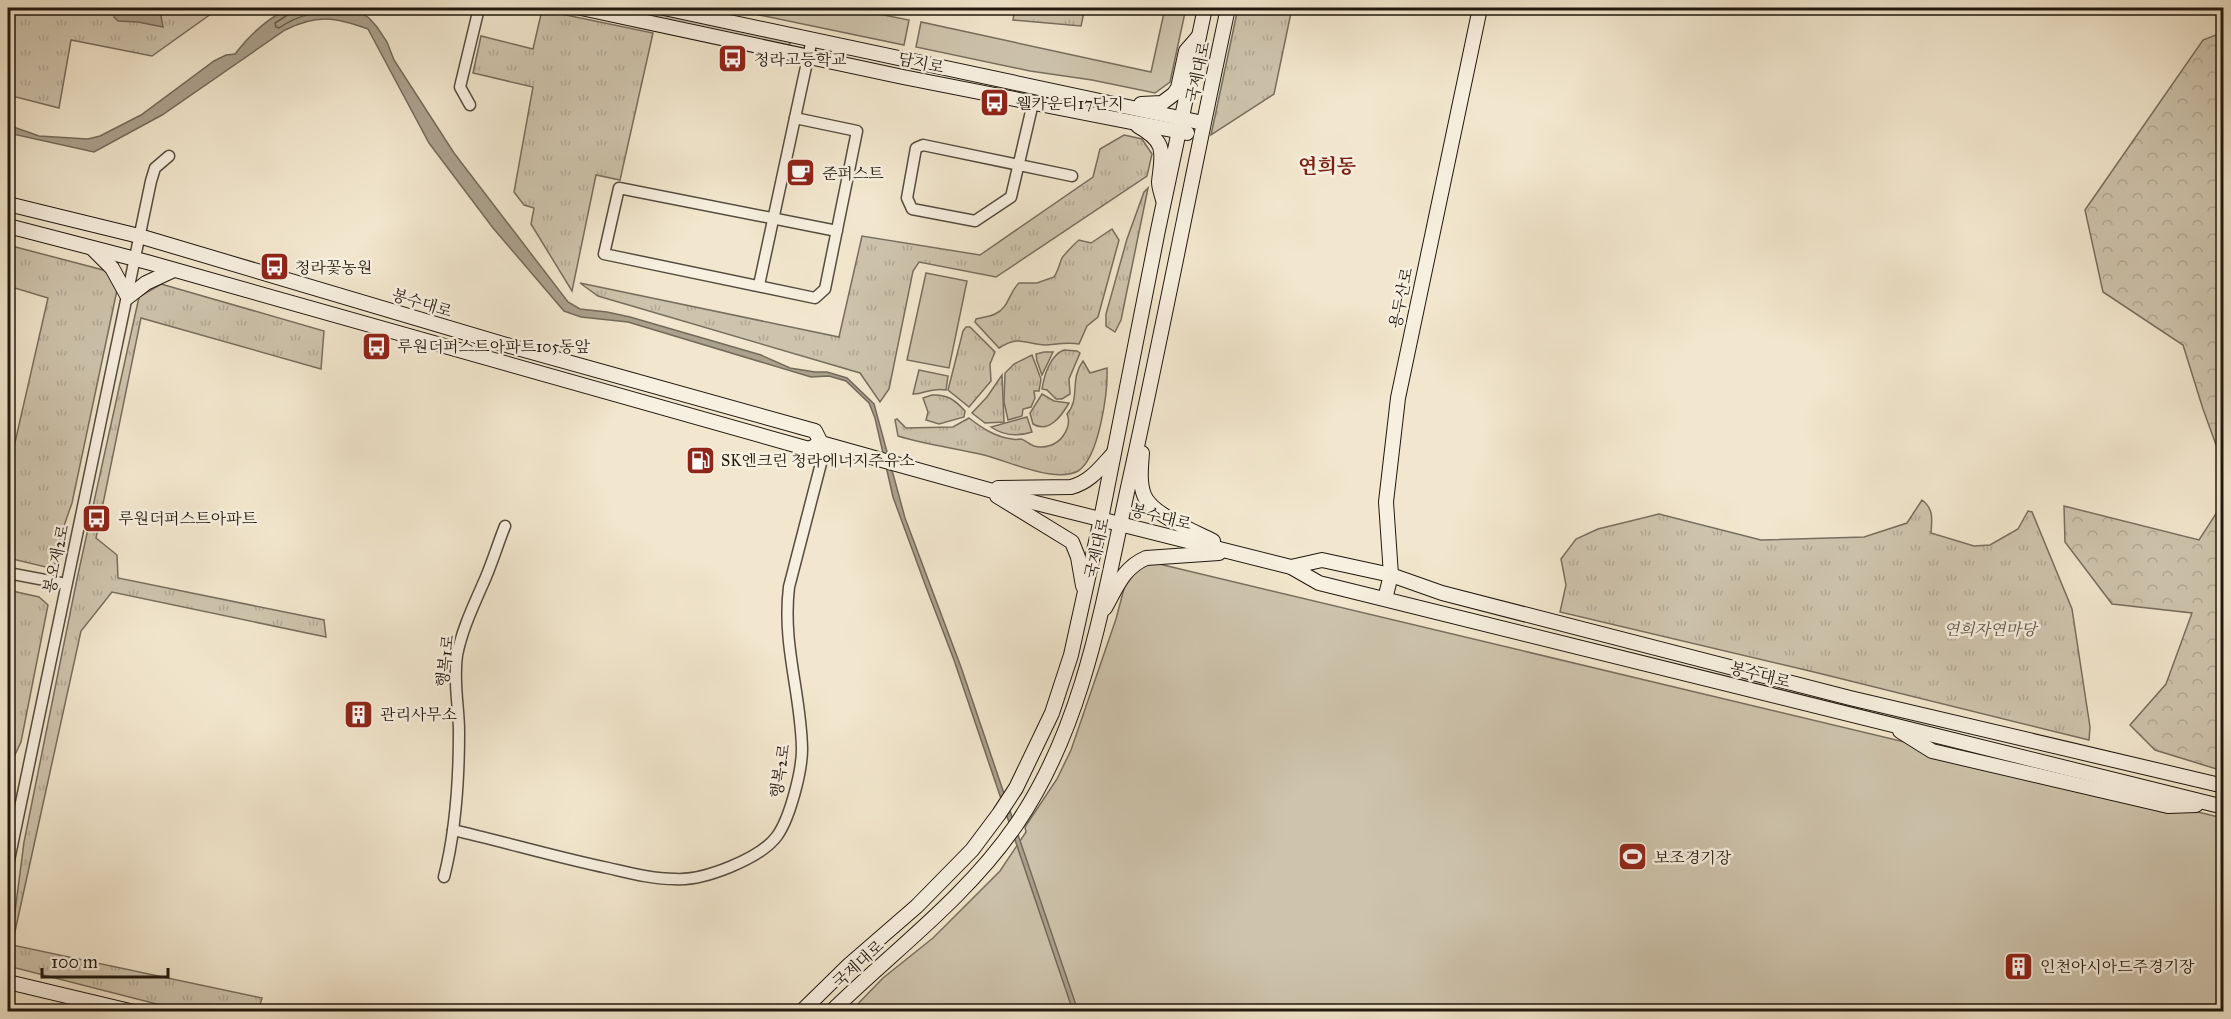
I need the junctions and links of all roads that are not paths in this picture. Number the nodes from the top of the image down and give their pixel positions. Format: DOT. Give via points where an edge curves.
graph roads {
  1 [pos="479,8"];
  2 [pos="581,8"];
  3 [pos="670,8"];
  4 [pos="1205,8"];
  5 [pos="1228,8"];
  6 [pos="1480,8"];
  7 [pos="613,11"];
  8 [pos="1200,34"];
  9 [pos="812,39"];
  10 [pos="808,56"];
  11 [pos="1033,103"];
  12 [pos="470,105"];
  13 [pos="1124,105"];
  14 [pos="795,118"];
  15 [pos="1118,121"];
  16 [pos="1181,125"];
  17 [pos="1202,129"];
  18 [pos="170,156"];
  19 [pos="1019,164"];
  20 [pos="1072,177"];
  21 [pos="8,204"];
  22 [pos="1164,204"];
  23 [pos="773,219"];
  24 [pos="80,222"];
  25 [pos="8,226"];
  26 [pos="837,231"];
  27 [pos="139,236"];
  28 [pos="73,243"];
  29 [pos="92,248"];
  30 [pos="198,254"];
  31 [pos="135,259"];
  32 [pos="174,270"];
  33 [pos="194,275"];
  34 [pos="759,285"];
  35 [pos="127,296"];
  36 [pos="1143,418"];
  37 [pos="823,444"];
  38 [pos="1116,445"];
  39 [pos="1137,446"];
  40 [pos="983,488"];
  41 [pos="1101,519"];
  42 [pos="1119,523"];
  43 [pos="505,526"];
  44 [pos="1232,552"];
  45 [pos="1291,567"];
  46 [pos="8,573"];
  47 [pos="1391,575"];
  48 [pos="66,584"];
  49 [pos="1085,590"];
  50 [pos="1103,598"];
  51 [pos="1385,599"];
  52 [pos="1098,620"];
  53 [pos="2223,786"];
  54 [pos="2219,806"];
  55 [pos="453,830"];
  56 [pos="8,866"];
  57 [pos="444,877"];
  58 [pos="8,982"];
  59 [pos="134,1011"];
  60 [pos="801,1011"];
  61 [pos="831,1011"];
  1 -- 12 [label="street" via="460,87"];
  2 -- 7 [label="main road"];
  3 -- 9 [label="main road"];
  4 -- 8 [label="main road, 국제대로"];
  5 -- 17 [label="main road, 국제대로"];
  6 -- 47 [label="main road, 용두산로" via="1398,398 1386,502"];
  7 -- 10 [label="main road, 담지로" via="636,20"];
  8 -- 13 [label="main road" via="1186,51 1178,88 1167,100"];
  8 -- 16 [label="main road, 국제대로"];
  9 -- 10 [label="street"];
  9 -- 13 [label="main road"];
  10 -- 11 [label="main road, 담지로"];
  10 -- 14 [label="street"];
  11 -- 15 [label="main road, 담지로"];
  11 -- 19 [label="street"];
  13 -- 15 [label="main road" via="1143,117"];
  13 -- 16 [label="main road"];
  14 -- 23 [label="street"];
  14 -- 26 [label="street" via="857,130"];
  15 -- 16 [label="main road, 담지로"];
  15 -- 22 [label="main road" via="1148,132 1160,146 1163,163 1159,184"];
  16 -- 17 [label="main road, 담지로"];
  16 -- 22 [label="main road, 국제대로"];
  17 -- 36 [label="main road, 국제대로"];
  18 -- 27 [label="street, 봉오재2로" via="155,168"];
  19 -- 19 [label="street" via="1011,197 975,221 912,209 907,198 916,148 923,145"];
  19 -- 20 [label="street"];
  21 -- 24 [label="main road, 봉수대로"];
  22 -- 38 [label="main road, 국제대로"];
  23 -- 26 [label="street"];
  23 -- 34 [label="street"];
  23 -- 34 [label="street" via="619,188 604,254"];
  24 -- 27 [label="main road, 봉수대로"];
  24 -- 28 [label="main road" via="88,235"];
  25 -- 28 [label="main road, 봉수대로"];
  26 -- 34 [label="street" via="825,289 819,296"];
  27 -- 30 [label="main road, 봉수대로"];
  27 -- 31 [label="street, 봉오재2로"];
  28 -- 29 [label="main road, 봉수대로"];
  29 -- 31 [label="main road, 봉수대로"];
  29 -- 35 [label="main road" via="112,268"];
  30 -- 33 [label="main road" via="188,261"];
  30 -- 37 [label="main road, 봉수대로" via="815,431"];
  31 -- 32 [label="main road, 봉수대로"];
  31 -- 35 [label="street, 봉오재2로"];
  32 -- 33 [label="main road, 봉수대로"];
  32 -- 35 [label="main road"];
  33 -- 37 [label="main road, 봉수대로" via="809,448"];
  35 -- 48 [label="street, 봉오재2로"];
  36 -- 39 [label="main road, 국제대로"];
  36 -- 44 [label="main road" via="1141,484 1148,503"];
  37 -- 40 [label="main road, 봉수대로"];
  37 -- 55 [label="street, 행복2로" via="789,587 788,647 802,751 795,794 777,836 746,861 677,880 579,862"];
  38 -- 39 [label="main road" via="1126,454"];
  38 -- 40 [label="main road" via="1087,481 1071,487"];
  38 -- 41 [label="main road, 국제대로"];
  39 -- 42 [label="main road, 국제대로"];
  40 -- 41 [label="main road, 봉수대로"];
  40 -- 49 [label="main road" via="1072,542"];
  41 -- 42 [label="main road, 봉수대로"];
  41 -- 49 [label="main road, 국제대로"];
  42 -- 44 [label="main road, 봉수대로"];
  42 -- 50 [label="main road, 국제대로"];
  43 -- 55 [label="street, 행복1로" via="467,619 457,656 455,694 459,730"];
  44 -- 45 [label="main road, 봉수대로"];
  44 -- 52 [label="main road" via="1136,562 1128,568"];
  45 -- 47 [label="main road, 봉수대로" via="1322,560"];
  45 -- 51 [label="main road, 봉수대로" via="1319,583"];
  46 -- 48 [label="street"];
  47 -- 51 [label="main road, 용두산로"];
  47 -- 53 [label="main road, 봉수대로" via="1442,593 1850,698"];
  48 -- 56 [label="street, 봉오재2로"];
  49 -- 50 [label="main road" via="1093,575 1098,574"];
  49 -- 60 [label="main road, 국제대로" via="1065,674 1048,723 1002,809 957,866"];
  50 -- 52 [label="main road, 국제대로"];
  51 -- 54 [label="main road, 봉수대로"];
  52 -- 61 [label="main road, 국제대로" via="1087,668 1058,749 1015,827 934,917"];
  55 -- 57 [label="street, 행복1로"];
  58 -- 59 [label="main road"];
}
